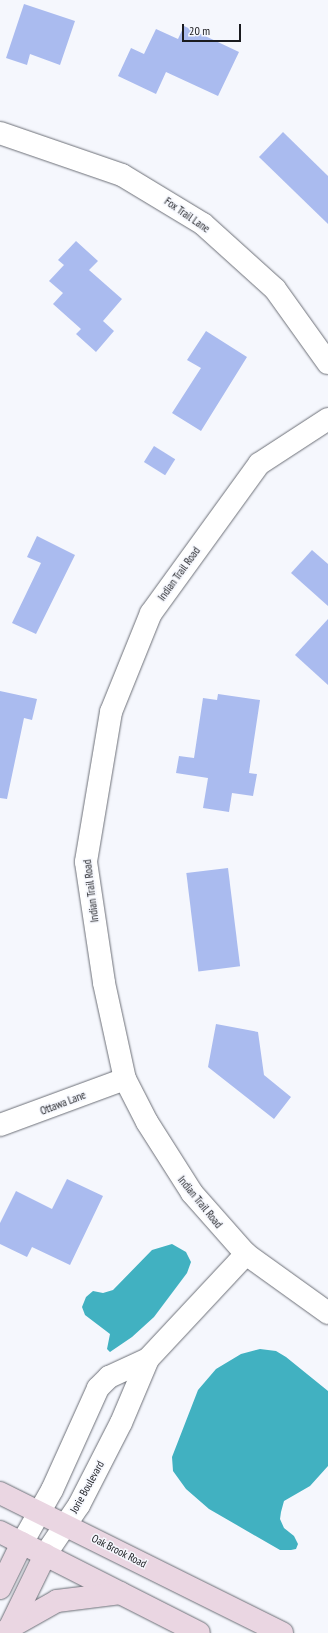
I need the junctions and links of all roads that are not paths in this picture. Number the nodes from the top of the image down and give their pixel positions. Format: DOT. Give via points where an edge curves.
graph roads {
  1 [pos="0,133"];
  2 [pos="328,363"];
  3 [pos="328,419"];
  4 [pos="125,1079"];
  5 [pos="0,1125"];
  6 [pos="246,1254"];
  7 [pos="328,1313"];
  8 [pos="148,1359"];
  9 [pos="0,1493"];
  10 [pos="40,1512"];
  11 [pos="65,1524"];
  12 [pos="0,1532"];
  13 [pos="22,1543"];
  14 [pos="45,1555"];
  15 [pos="0,1588"];
  16 [pos="122,1594"];
  17 [pos="8,1630"];
  18 [pos="199,1633"];
  19 [pos="282,1633"];
  1 -- 2 [label="street, Fox Trail Lane" via="122,175 203,224 275,289"];
  3 -- 4 [label="street, Indian Trail Road" via="259,464 151,613 111,712 86,862 104,983"];
  4 -- 5 [label="street, Ottawa Lane"];
  4 -- 6 [label="street, Indian Trail Road" via="172,1166 215,1222"];
  6 -- 7 [label="street, Indian Trail Road"];
  6 -- 8 [label="street, Jorie Boulevard"];
  8 -- 10 [label="street, Jorie Boulevard" via="109,1377 98,1388 65,1464"];
  8 -- 11 [label="street, Jorie Boulevard" via="121,1423 80,1505"];
  9 -- 10 [label="main road, Oak Brook Road"];
  10 -- 11 [label="main road, Oak Brook Road"];
  10 -- 13 [label="street, Jorie Boulevard"];
  11 -- 14 [label="street, Jorie Boulevard"];
  11 -- 19 [label="main road, Oak Brook Road"];
  12 -- 13 [label="main road"];
  13 -- 14 [label="main road"];
  13 -- 15 [label="main road, Jorie Boulevard"];
  14 -- 16 [label="main road"];
  14 -- 17 [label="main road, Jorie Boulevard"];
  16 -- 17 [label="main road" via="57,1601"];
  16 -- 18 [label="main road"];
}
